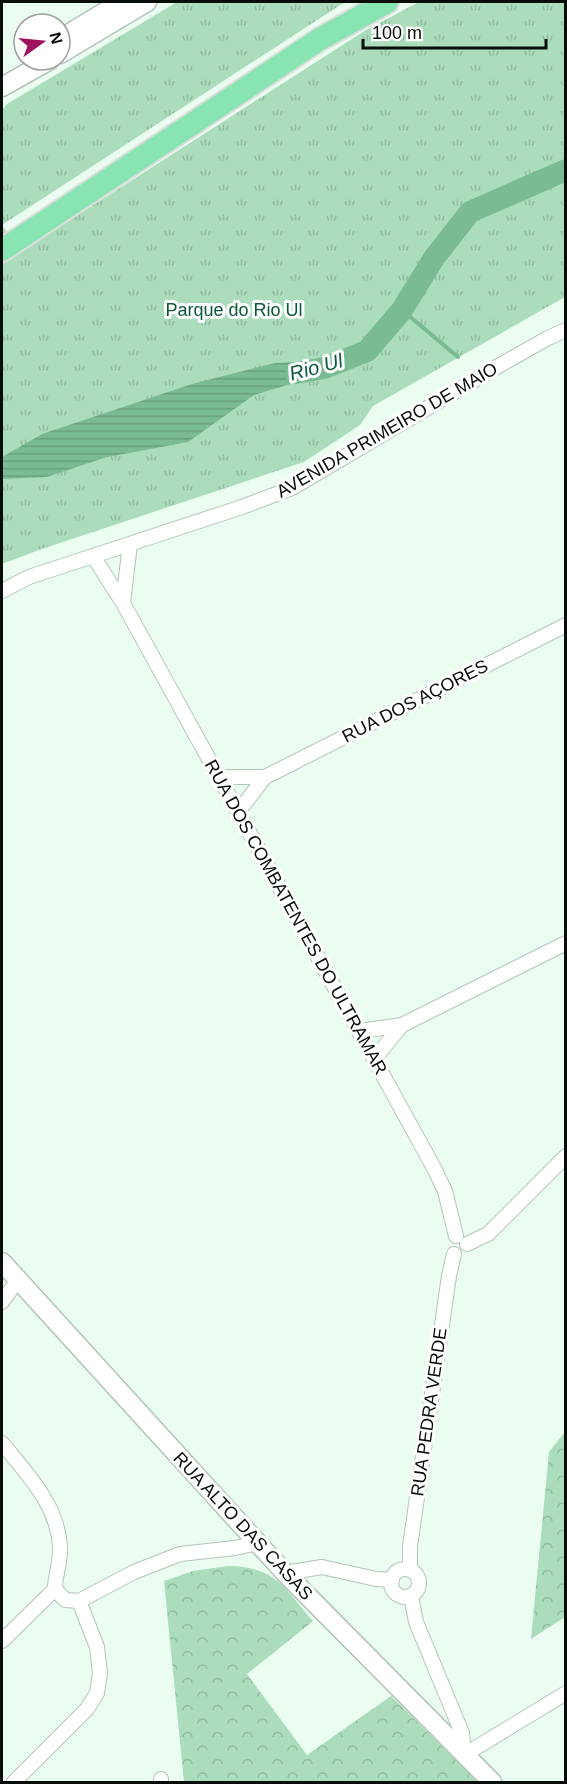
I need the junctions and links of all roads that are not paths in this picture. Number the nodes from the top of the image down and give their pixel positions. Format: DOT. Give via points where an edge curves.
graph roads {
  1 [pos="121,2"];
  2 [pos="147,2"];
  3 [pos="368,2"];
  4 [pos="387,2"];
  5 [pos="72,32"];
  6 [pos="72,47"];
  7 [pos="29,72"];
  8 [pos="2,87"];
  9 [pos="2,238"];
  10 [pos="2,250"];
  11 [pos="566,330"];
  12 [pos="130,544"];
  13 [pos="93,556"];
  14 [pos="2,591"];
  15 [pos="123,603"];
  16 [pos="566,625"];
  17 [pos="219,777"];
  18 [pos="265,777"];
  19 [pos="238,812"];
  20 [pos="566,943"];
  21 [pos="402,1025"];
  22 [pos="360,1031"];
  23 [pos="374,1059"];
  24 [pos="566,1156"];
  25 [pos="456,1236"];
  26 [pos="467,1244"];
  27 [pos="454,1254"];
  28 [pos="2,1266"];
  29 [pos="18,1280"];
  30 [pos="2,1302"];
  31 [pos="2,1443"];
  32 [pos="257,1543"];
  33 [pos="410,1570"];
  34 [pos="285,1573"];
  35 [pos="392,1580"];
  36 [pos="55,1589"];
  37 [pos="411,1596"];
  38 [pos="78,1600"];
  39 [pos="2,1641"];
  40 [pos="566,1693"];
  41 [pos="464,1755"];
  42 [pos="14,1782"];
  43 [pos="492,1782"];
  1 -- 5 [label="main road"];
  2 -- 6 [label="main road"];
  3 -- 9 [label="highway" via="316,31"];
  4 -- 10 [label="highway" via="320,39"];
  7 -- 8 [label="main road"];
  11 -- 12 [label="street, AVENIDA PRIMEIRO DE MAIO" via="292,488"];
  12 -- 13 [label="street, AVENIDA PRIMEIRO DE MAIO"];
  12 -- 15 [label="street"];
  13 -- 14 [label="street, AVENIDA PRIMEIRO DE MAIO" via="29,577"];
  13 -- 15 [label="street, RUA DOS COMBATENTES DO ULTRAMAR"];
  15 -- 17 [label="street, RUA DOS COMBATENTES DO ULTRAMAR"];
  16 -- 18 [label="street, RUA DOS AÇORES"];
  17 -- 18 [label="street, RUA DOS AÇORES"];
  17 -- 19 [label="street, RUA DOS COMBATENTES DO ULTRAMAR"];
  18 -- 19 [label="street, RUA DOS AÇORES"];
  19 -- 22 [label="street, RUA DOS COMBATENTES DO ULTRAMAR"];
  20 -- 21 [label="street"];
  21 -- 22 [label="street"];
  21 -- 23 [label="street"];
  22 -- 23 [label="street, RUA DOS COMBATENTES DO ULTRAMAR"];
  23 -- 25 [label="street, RUA DOS COMBATENTES DO ULTRAMAR" via="445,1191"];
  24 -- 26 [label="street" via="488,1234"];
  25 -- 26 [label="street"];
  25 -- 27 [label="street" via="448,1244"];
  26 -- 27 [label="street" via="461,1254"];
  27 -- 33 [label="street, RUA PEDRA VERDE" via="410,1546"];
  28 -- 29 [label="main road, RUA ALTO DAS CASAS"];
  29 -- 30 [label="street"];
  29 -- 32 [label="main road, RUA ALTO DAS CASAS"];
  31 -- 36 [label="street" via="29,1475 54,1516 60,1549"];
  32 -- 34 [label="main road, RUA ALTO DAS CASAS"];
  32 -- 38 [label="street" via="180,1554"];
  33 -- 35 [label="street" via="397,1572"];
  33 -- 37 [label="street" via="419,1581"];
  34 -- 35 [label="street" via="322,1567"];
  34 -- 41 [label="main road, RUA ALTO DAS CASAS"];
  35 -- 37 [label="street" via="395,1593"];
  36 -- 38 [label="street" via="64,1600"];
  36 -- 39 [label="street"];
  37 -- 41 [label="street" via="416,1622 462,1733"];
  38 -- 42 [label="street" via="97,1647 97,1694 87,1709"];
  40 -- 41 [label="street"];
  41 -- 43 [label="main road, RUA ALTO DAS CASAS"];
}
